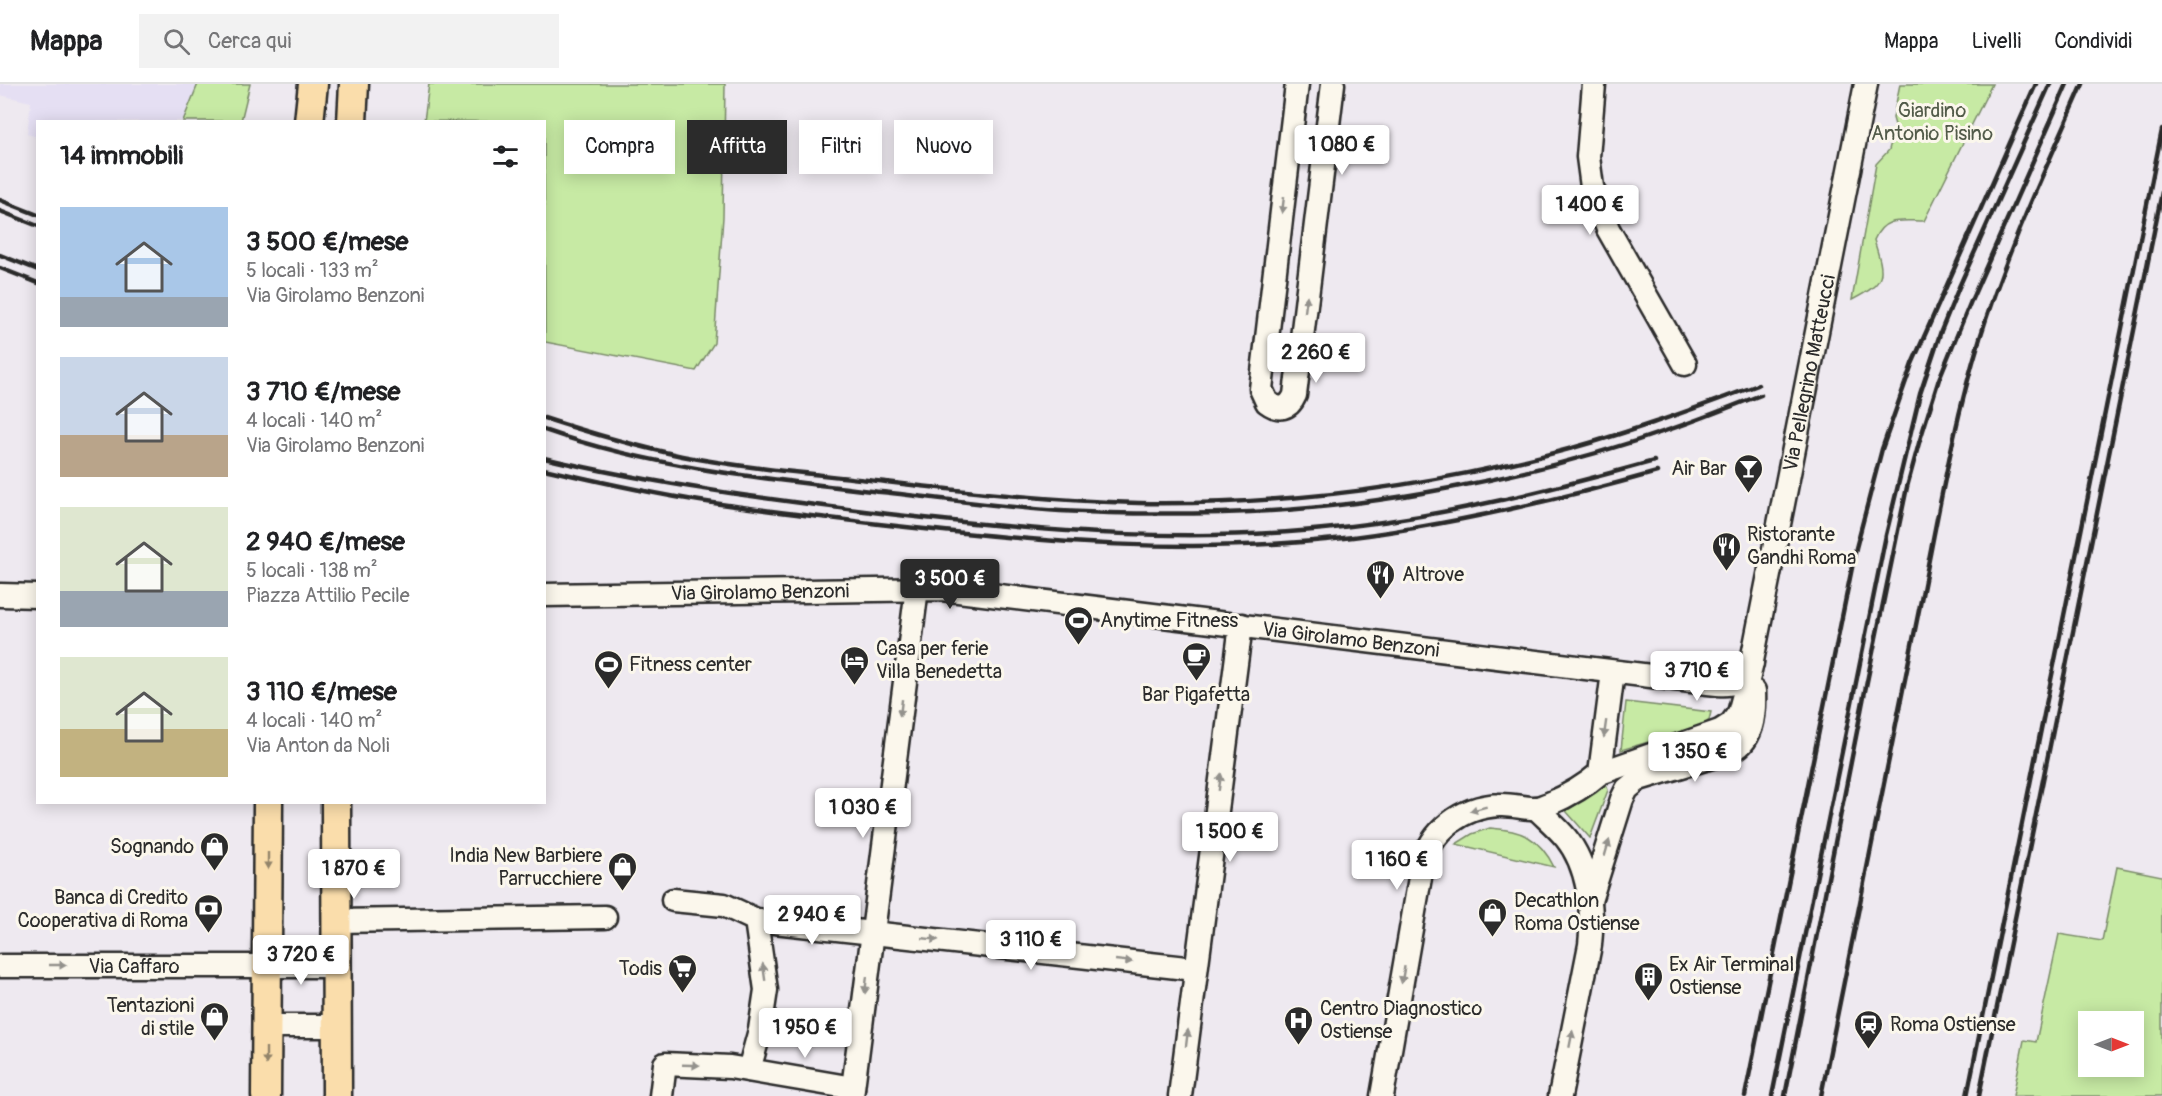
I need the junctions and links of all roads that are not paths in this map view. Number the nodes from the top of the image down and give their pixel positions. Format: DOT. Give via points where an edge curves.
graph roads {
  1 [pos="313,84"];
  2 [pos="354,84"];
  3 [pos="1297,84"];
  4 [pos="1333,84"];
  5 [pos="1594,84"];
  6 [pos="1866,84"];
  7 [pos="309,120"];
  8 [pos="352,120"];
  9 [pos="1685,364"];
  10 [pos="917,588"];
  11 [pos="546,595"];
  12 [pos="0,596"];
  13 [pos="36,596"];
  14 [pos="1241,625"];
  15 [pos="1752,663"];
  16 [pos="1613,672"];
  17 [pos="1600,773"];
  18 [pos="268,804"];
  19 [pos="336,804"];
  20 [pos="1536,808"];
  21 [pos="673,900"];
  22 [pos="1589,904"];
  23 [pos="604,917"];
  24 [pos="756,920"];
  25 [pos="336,921"];
  26 [pos="872,932"];
  27 [pos="0,966"];
  28 [pos="267,966"];
  29 [pos="336,966"];
  30 [pos="1195,969"];
  31 [pos="266,1026"];
  32 [pos="336,1026"];
  33 [pos="749,1070"];
  34 [pos="853,1092"];
  35 [pos="266,1096"];
  36 [pos="338,1096"];
  37 [pos="661,1096"];
  38 [pos="1180,1096"];
  39 [pos="1382,1096"];
  40 [pos="1560,1096"];
  1 -- 7 [label="main road"];
  2 -- 8 [label="main road"];
  3 -- 4 [label="street, one-way" via="1261,389 1267,402 1280,408 1290,404 1295,395"];
  5 -- 9 [label="street" via="1588,157 1592,187 1608,229"];
  6 -- 15 [label="street, Via Pellegrino Matteucci"];
  10 -- 11 [label="street, Via Girolamo Benzoni"];
  10 -- 14 [label="street, Via Girolamo Benzoni"];
  10 -- 26 [label="street, one-way"];
  12 -- 13 [label="street"];
  14 -- 16 [label="street, Via Girolamo Benzoni"];
  30 -- 14 [label="street, one-way"];
  15 -- 16 [label="street, Via Girolamo Benzoni" via="1738,681 1725,685"];
  15 -- 17 [label="street" via="1742,706 1728,726"];
  22 -- 15 [label="street, one-way" via="1622,799 1630,785 1743,743 1754,717"];
  16 -- 17 [label="street, one-way"];
  17 -- 20 [label="street" via="1577,791"];
  18 -- 28 [label="main road, one-way"];
  19 -- 25 [label="main road"];
  20 -- 22 [label="street" via="1575,851"];
  20 -- 39 [label="street, one-way" via="1498,805 1464,813 1436,836 1425,853"];
  21 -- 24 [label="street" via="724,905"];
  40 -- 22 [label="street, one-way" via="1590,945"];
  23 -- 25 [label="street"];
  24 -- 26 [label="street"];
  33 -- 24 [label="street, one-way" via="766,990"];
  25 -- 29 [label="main road"];
  26 -- 30 [label="street, one-way"];
  26 -- 34 [label="street, one-way"];
  27 -- 28 [label="street, Via Caffaro, one-way"];
  28 -- 29 [label="street, Via Caffaro"];
  28 -- 31 [label="main road"];
  29 -- 32 [label="main road"];
  38 -- 30 [label="street, one-way"];
  31 -- 32 [label="street"];
  31 -- 35 [label="main road, one-way"];
  32 -- 36 [label="main road"];
  33 -- 34 [label="street"];
  37 -- 33 [label="street, one-way" via="665,1064"];
}
